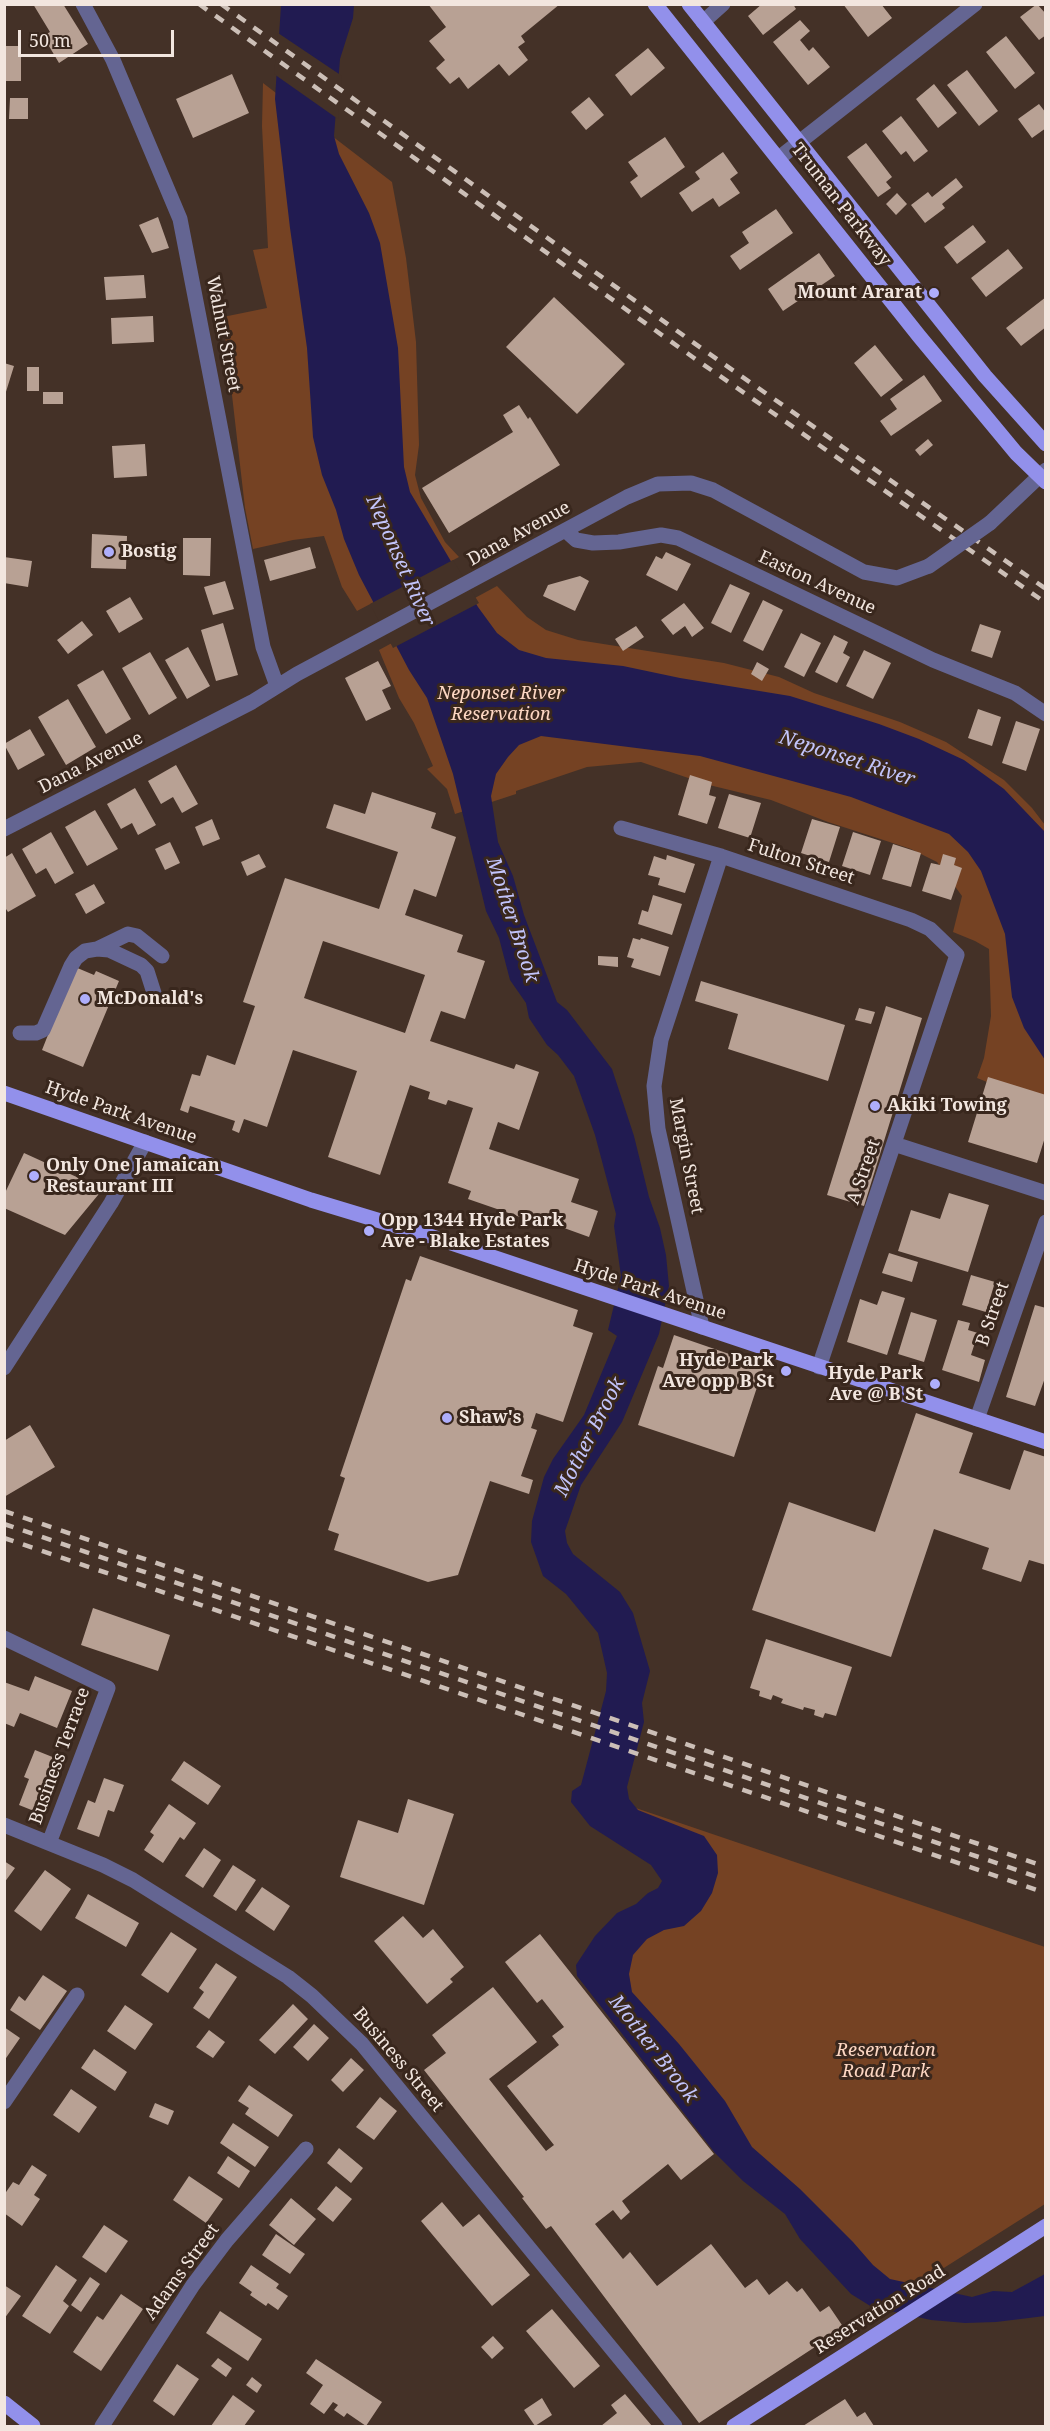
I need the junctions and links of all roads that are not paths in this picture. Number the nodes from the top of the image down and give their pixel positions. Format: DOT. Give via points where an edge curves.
graph roads {
  1 [pos="83,4"];
  2 [pos="655,4"];
  3 [pos="689,4"];
  4 [pos="723,4"];
  5 [pos="975,4"];
  6 [pos="703,21"];
  7 [pos="799,143"];
  8 [pos="779,158"];
  9 [pos="1046,444"];
  10 [pos="1043,476"];
  11 [pos="566,531"];
  12 [pos="277,686"];
  13 [pos="1046,714"];
  14 [pos="621,828"];
  15 [pos="4,829"];
  16 [pos="721,856"];
  17 [pos="97,949"];
  18 [pos="162,956"];
  19 [pos="957,956"];
  20 [pos="154,993"];
  21 [pos="20,1033"];
  22 [pos="4,1094"];
  23 [pos="145,1142"];
  24 [pos="894,1144"];
  25 [pos="1046,1193"];
  26 [pos="1046,1222"];
  27 [pos="702,1327"];
  28 [pos="819,1367"];
  29 [pos="4,1368"];
  30 [pos="977,1419"];
  31 [pos="1046,1442"];
  32 [pos="4,1638"];
  33 [pos="4,1825"];
  34 [pos="49,1843"];
  35 [pos="77,1995"];
  36 [pos="4,2102"];
  37 [pos="306,2149"];
  38 [pos="1046,2226"];
  39 [pos="4,2403"];
  40 [pos="33,2427"];
  41 [pos="102,2427"];
  42 [pos="675,2427"];
  43 [pos="735,2427"];
  1 -- 12 [label="street, Walnut Street" via="113,60 180,219 262,647"];
  2 -- 8 [label="main road, Truman Parkway"];
  3 -- 6 [label="main road, Truman Parkway"];
  4 -- 6 [label="street"];
  5 -- 7 [label="street"];
  6 -- 7 [label="main road, Truman Parkway"];
  7 -- 8 [label="street"];
  7 -- 9 [label="main road, Truman Parkway" via="979,369"];
  8 -- 10 [label="main road, Truman Parkway" via="1016,453"];
  10 -- 11 [label="street, Dana Avenue, bridge" via="990,523 929,566 897,578 864,572 724,495 691,483 670,482 647,488"];
  11 -- 12 [label="street, Dana Avenue"];
  11 -- 13 [label="street, Easton Avenue" via="576,540 593,543 661,535 678,538 933,660 1015,693"];
  12 -- 15 [label="street, Dana Avenue"];
  14 -- 16 [label="street, Fulton Street"];
  16 -- 19 [label="street, Fulton Street" via="911,920 930,929"];
  16 -- 27 [label="street, Margin Street" via="661,1040 654,1086 658,1129"];
  17 -- 18 [label="street" via="128,934 137,936"];
  17 -- 20 [label="street" via="141,964"];
  17 -- 21 [label="street" via="76,958 43,1030"];
  19 -- 24 [label="street, A Street"];
  22 -- 23 [label="main road, Hyde Park Avenue"];
  23 -- 27 [label="main road, Hyde Park Avenue"];
  23 -- 29 [label="street" via="111,1203"];
  24 -- 25 [label="street"];
  24 -- 28 [label="street, A Street"];
  26 -- 30 [label="street, B Street"];
  27 -- 28 [label="main road, Hyde Park Avenue"];
  28 -- 30 [label="main road, Hyde Park Avenue"];
  30 -- 31 [label="main road, Hyde Park Avenue"];
  32 -- 34 [label="street, Business Terrace" via="108,1688"];
  33 -- 34 [label="street, Business Street"];
  34 -- 42 [label="street, Business Street" via="103,1865 162,1897 288,1977 338,2019"];
  35 -- 36 [label="street"];
  37 -- 41 [label="street, Adams Street" via="193,2285"];
  38 -- 43 [label="main road, Reservation Road"];
  39 -- 40 [label="main road"];
}
